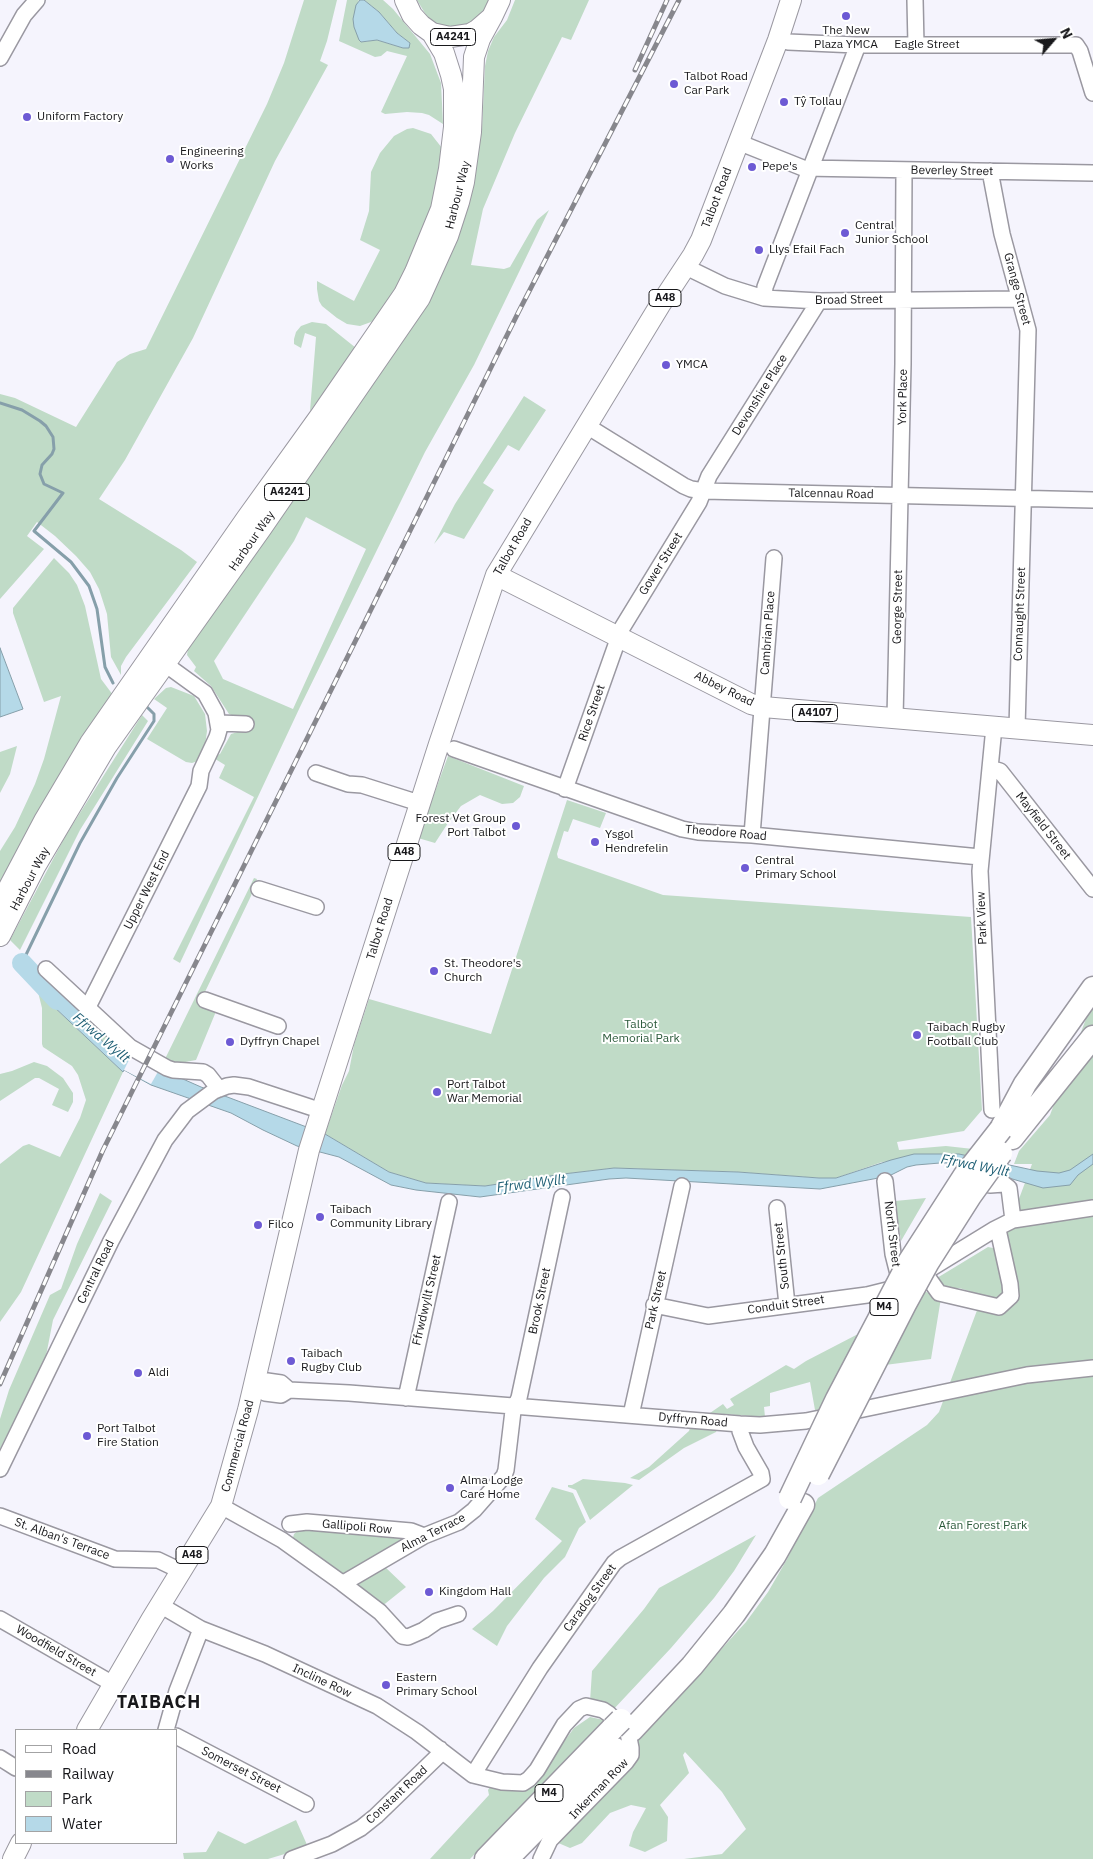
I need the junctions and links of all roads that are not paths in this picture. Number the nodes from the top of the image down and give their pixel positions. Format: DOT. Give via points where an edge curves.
graph roads {
  1 [pos="36,0"];
  2 [pos="791,0"];
  3 [pos="915,0"];
  4 [pos="404,3"];
  5 [pos="496,8"];
  6 [pos="432,33"];
  7 [pos="778,40"];
  8 [pos="856,45"];
  9 [pos="916,45"];
  10 [pos="0,58"];
  11 [pos="1093,93"];
  12 [pos="738,142"];
  13 [pos="811,169"];
  14 [pos="904,170"];
  15 [pos="990,171"];
  16 [pos="1093,173"];
  17 [pos="686,267"];
  18 [pos="764,298"];
  19 [pos="904,299"];
  20 [pos="1020,299"];
  21 [pos="819,301"];
  22 [pos="587,426"];
  23 [pos="704,491"];
  24 [pos="901,495"];
  25 [pos="1024,499"];
  26 [pos="1093,500"];
  27 [pos="774,558"];
  28 [pos="496,575"];
  29 [pos="618,636"];
  30 [pos="165,664"];
  31 [pos="763,707"];
  32 [pos="895,718"];
  33 [pos="219,723"];
  34 [pos="246,724"];
  35 [pos="994,727"];
  36 [pos="1017,728"];
  37 [pos="1093,735"];
  38 [pos="454,749"];
  39 [pos="990,768"];
  40 [pos="316,773"];
  41 [pos="565,789"];
  42 [pos="419,803"];
  43 [pos="752,835"];
  44 [pos="980,857"];
  45 [pos="259,889"];
  46 [pos="1093,889"];
  47 [pos="0,904"];
  48 [pos="316,908"];
  49 [pos="0,936"];
  50 [pos="46,969"];
  51 [pos="1093,988"];
  52 [pos="205,1000"];
  53 [pos="88,1007"];
  54 [pos="1093,1013"];
  55 [pos="278,1026"];
  56 [pos="1093,1037"];
  57 [pos="1093,1060"];
  58 [pos="216,1090"];
  59 [pos="322,1111"];
  60 [pos="1007,1126"];
  61 [pos="315,1130"];
  62 [pos="885,1181"];
  63 [pos="990,1185"];
  64 [pos="682,1186"];
  65 [pos="562,1197"];
  66 [pos="449,1202"];
  67 [pos="777,1208"];
  68 [pos="1093,1208"];
  69 [pos="1013,1220"];
  70 [pos="995,1229"];
  71 [pos="920,1277"];
  72 [pos="901,1286"];
  73 [pos="654,1305"];
  74 [pos="787,1305"];
  75 [pos="1093,1368"];
  76 [pos="255,1383"];
  77 [pos="406,1398"];
  78 [pos="516,1405"];
  79 [pos="631,1415"];
  80 [pos="740,1424"];
  81 [pos="0,1469"];
  82 [pos="221,1506"];
  83 [pos="0,1516"];
  84 [pos="290,1524"];
  85 [pos="424,1536"];
  86 [pos="181,1571"];
  87 [pos="342,1583"];
  88 [pos="160,1605"];
  89 [pos="458,1614"];
  90 [pos="0,1619"];
  91 [pos="201,1629"];
  92 [pos="113,1684"];
  93 [pos="87,1729"];
  94 [pos="166,1729"];
  95 [pos="623,1729"];
  96 [pos="178,1737"];
  97 [pos="440,1749"];
  98 [pos="0,1758"];
  99 [pos="15,1767"];
  100 [pos="473,1775"];
  101 [pos="306,1804"];
  102 [pos="20,1844"];
  103 [pos="13,1859"];
  104 [pos="292,1859"];
  105 [pos="486,1859"];
  106 [pos="507,1859"];
  107 [pos="541,1859"];
  1 -- 10 [label="street"];
  2 -- 7 [label="main road, Talbot Road / A48"];
  3 -- 9 [label="street"];
  4 -- 6 [label="main road, A4241" via="421,25"];
  5 -- 6 [label="main road, A4241" via="470,34 450,37"];
  5 -- 30 [label="main road, Harbour Way / A4241" via="474,57 471,132 459,202 448,236 420,298"];
  6 -- 47 [label="main road, Harbour Way / A4241" via="444,53 451,75 454,127 441,209 415,272 404,294 320,416 90,743"];
  7 -- 8 [label="street, Eagle Street"];
  7 -- 12 [label="main road, Talbot Road / A48"];
  8 -- 9 [label="street, Eagle Street"];
  8 -- 13 [label="street"];
  9 -- 11 [label="street, Eagle Street" via="1076,45"];
  12 -- 13 [label="street, Beverley Street"];
  12 -- 17 [label="main road, Talbot Road / A48" via="700,240"];
  13 -- 14 [label="street, Beverley Street"];
  13 -- 18 [label="street" via="765,287"];
  14 -- 15 [label="street, Beverley Street"];
  14 -- 19 [label="street, York Place"];
  15 -- 16 [label="street, Beverley Street"];
  15 -- 20 [label="street, Grange Street" via="1002,234"];
  17 -- 18 [label="street, Broad Street" via="725,286"];
  17 -- 22 [label="main road, Talbot Road / A48"];
  18 -- 21 [label="street, Broad Street"];
  19 -- 20 [label="street, Broad Street"];
  19 -- 21 [label="street, Broad Street"];
  19 -- 24 [label="street, York Place"];
  20 -- 25 [label="street, Grange Street" via="1028,330"];
  21 -- 23 [label="street, Devonshire Place" via="709,476"];
  22 -- 23 [label="street, Talcennau Road" via="684,486"];
  22 -- 28 [label="main road, Talbot Road / A48"];
  23 -- 24 [label="street, Talcennau Road"];
  23 -- 29 [label="street, Gower Street"];
  24 -- 25 [label="street, Talcennau Road"];
  24 -- 32 [label="street, George Street"];
  25 -- 26 [label="street, Talcennau Road"];
  25 -- 36 [label="street, Connaught Street"];
  27 -- 31 [label="street, Cambrian Place"];
  28 -- 29 [label="main road, Abbey Road / A4107"];
  28 -- 42 [label="main road, Talbot Road / A48"];
  29 -- 31 [label="main road, Abbey Road / A4107" via="751,704"];
  29 -- 41 [label="street, Rice Street"];
  30 -- 33 [label="street" via="205,693"];
  30 -- 49 [label="main road, Harbour Way / A4241" via="106,747 75,798"];
  31 -- 32 [label="main road, Abbey Road / A4107"];
  31 -- 43 [label="street, Cambrian Place"];
  32 -- 35 [label="main road, Abbey Road / A4107"];
  33 -- 34 [label="street"];
  33 -- 53 [label="street, Upper West End" via="217,738 201,771 198,786"];
  35 -- 36 [label="main road, Abbey Road / A4107"];
  35 -- 39 [label="street, Park View"];
  36 -- 37 [label="main road, Abbey Road / A4107"];
  38 -- 41 [label="street, Theodore Road"];
  39 -- 44 [label="street, Park View"];
  39 -- 46 [label="street, Mayfield Street" via="1000,771"];
  40 -- 42 [label="street"];
  41 -- 43 [label="street, Theodore Road" via="682,829"];
  42 -- 59 [label="main road, Talbot Road / A48"];
  43 -- 44 [label="street, Theodore Road"];
  44 -- 60 [label="street, Park View" via="981,920"];
  45 -- 48 [label="street"];
  50 -- 53 [label="street"];
  51 -- 60 [label="highway" via="1025,1084"];
  52 -- 55 [label="street"];
  53 -- 58 [label="street" via="134,1050 173,1070 203,1072"];
  54 -- 60 [label="highway, M4"];
  56 -- 60 [label="highway, M4"];
  57 -- 60 [label="highway" via="1056,1100"];
  58 -- 59 [label="street" via="234,1085 249,1086"];
  58 -- 81 [label="street, Central Road" via="197,1102 173,1127 150,1166"];
  59 -- 61 [label="main road, Talbot Road / A48"];
  60 -- 95 [label="highway, M4, bridge" via="796,1501 775,1555 697,1660"];
  61 -- 76 [label="main road, Commercial Road / A48"];
  62 -- 72 [label="street, North Street" via="893,1254"];
  63 -- 69 [label="street" via="1004,1184 1009,1188"];
  64 -- 73 [label="street, Park Street"];
  65 -- 78 [label="street, Brook Street"];
  66 -- 77 [label="street, Ffrwdwyllt Street"];
  67 -- 74 [label="street, South Street"];
  68 -- 69 [label="street, Conduit Street"];
  69 -- 70 [label="street, Conduit Street"];
  70 -- 71 [label="street, Conduit Street"];
  70 -- 71 [label="street" via="1011,1296 999,1307 939,1293"];
  71 -- 72 [label="street, Conduit Street"];
  72 -- 74 [label="street, Conduit Street" via="867,1295"];
  73 -- 74 [label="street, Conduit Street" via="708,1316"];
  73 -- 79 [label="street, Park Street"];
  75 -- 80 [label="street, Dyffryn Road" via="1027,1375 806,1421"];
  76 -- 77 [label="street, Dyffryn Road" via="281,1383 288,1390"];
  76 -- 82 [label="main road, Commercial Road / A48"];
  77 -- 78 [label="street, Dyffryn Road"];
  78 -- 79 [label="street, Dyffryn Road"];
  78 -- 85 [label="street, Alma Terrace" via="506,1470 501,1481 467,1516 452,1526"];
  79 -- 80 [label="street, Dyffryn Road"];
  80 -- 100 [label="street, Caradog Street" via="746,1447 762,1479 614,1563 540,1668"];
  82 -- 86 [label="main road, Commercial Road / A48"];
  82 -- 87 [label="street" via="288,1544"];
  83 -- 86 [label="street, St. Alban's Terrace" via="115,1559 158,1560"];
  84 -- 85 [label="street, Gallipoli Row" via="308,1522 402,1530"];
  85 -- 87 [label="street, Alma Terrace"];
  86 -- 88 [label="main road, Commercial Road / A48"];
  87 -- 89 [label="street" via="380,1612 402,1636 408,1637"];
  88 -- 91 [label="street, Incline Row"];
  88 -- 92 [label="main road, Commercial Road / A48"];
  90 -- 92 [label="street, Woodfield Street"];
  91 -- 94 [label="street"];
  91 -- 97 [label="street, Incline Row" via="265,1654 376,1706"];
  92 -- 93 [label="main road, Commercial Road / A48"];
  95 -- 105 [label="highway, M4"];
  95 -- 106 [label="highway, M4"];
  96 -- 101 [label="street, Somerset Street"];
  97 -- 100 [label="street, Incline Row"];
  97 -- 104 [label="street, Constant Road" via="438,1756 360,1828 332,1844"];
  98 -- 99 [label="street"];
  100 -- 107 [label="street, Inkerman Row" via="523,1783 537,1770 572,1714 586,1706 603,1710 628,1733 631,1755 550,1840"];
  102 -- 103 [label="main road"];
}
